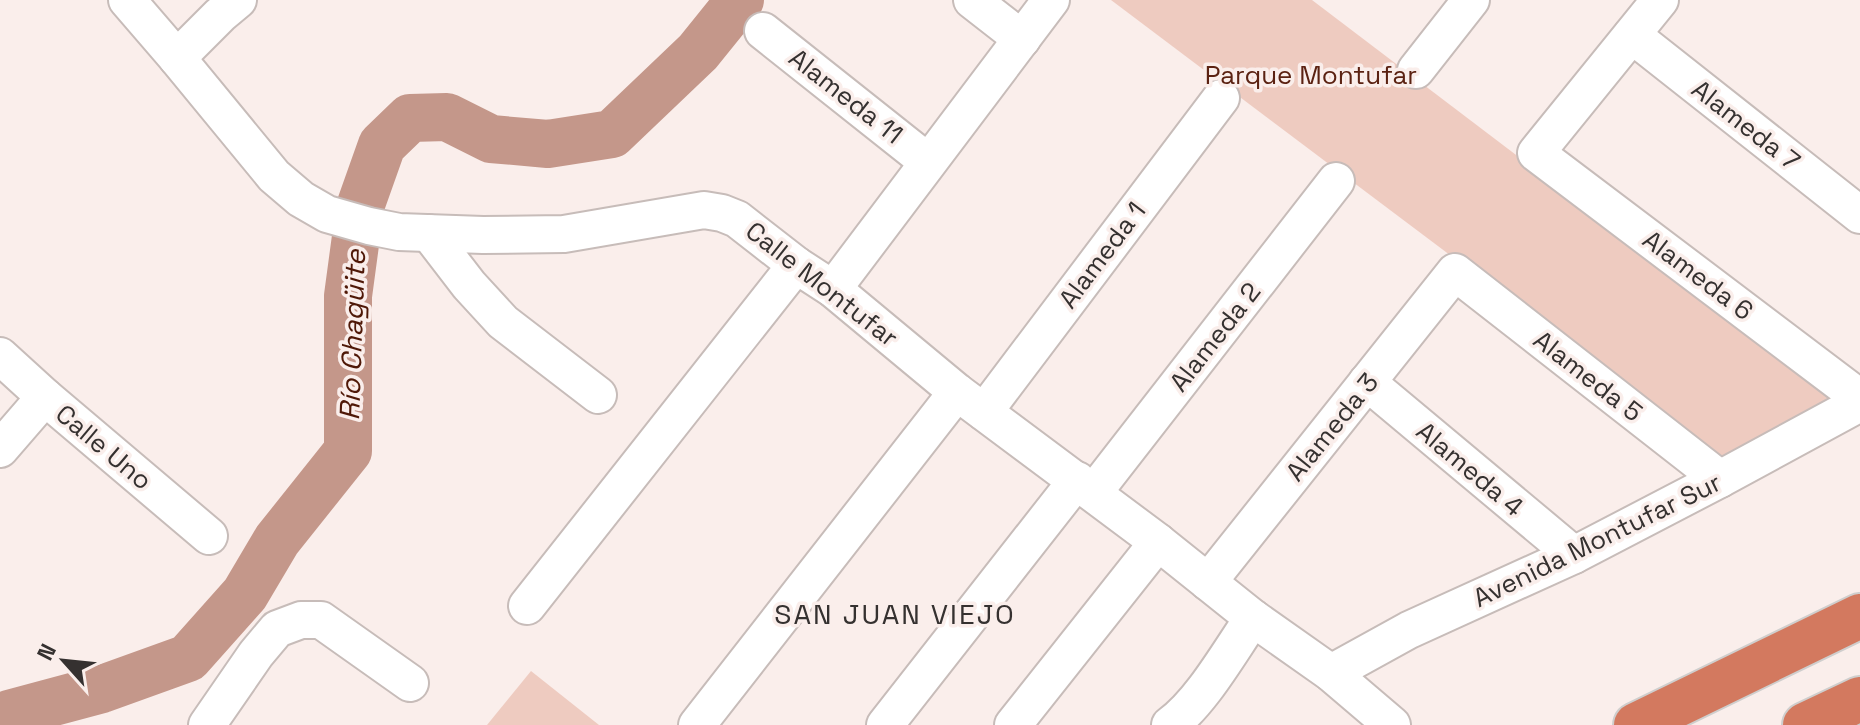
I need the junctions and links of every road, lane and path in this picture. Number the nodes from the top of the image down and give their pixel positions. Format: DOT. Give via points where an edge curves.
graph roads {
  1 [pos="127,0"];
  2 [pos="238,0"];
  3 [pos="972,0"];
  4 [pos="1051,0"];
  5 [pos="1471,0"];
  6 [pos="1660,0"];
  7 [pos="763,31"];
  8 [pos="1632,35"];
  9 [pos="1022,39"];
  10 [pos="177,58"];
  11 [pos="1416,70"];
  12 [pos="1221,98"];
  13 [pos="928,162"];
  14 [pos="1336,181"];
  15 [pos="1860,215"];
  16 [pos="429,233"];
  17 [pos="796,265"];
  18 [pos="1455,272"];
  19 [pos="833,289"];
  20 [pos="0,356"];
  21 [pos="1367,382"];
  22 [pos="598,395"];
  23 [pos="45,397"];
  24 [pos="1860,401"];
  25 [pos="971,402"];
  26 [pos="0,449"];
  27 [pos="1720,479"];
  28 [pos="1085,486"];
  29 [pos="209,536"];
  30 [pos="1158,542"];
  31 [pos="1574,555"];
  32 [pos="1208,582"];
  33 [pos="527,606"];
  34 [pos="1860,616"];
  35 [pos="1253,618"];
  36 [pos="1331,673"];
  37 [pos="410,683"];
  38 [pos="1860,699"];
  39 [pos="207,725"];
  40 [pos="697,725"];
  41 [pos="885,725"];
  42 [pos="1013,725"];
  43 [pos="1170,725"];
  44 [pos="1392,725"];
  45 [pos="1636,725"];
  46 [pos="1805,725"];
  1 -- 10 [label="street, Calle Montufar"];
  2 -- 10 [label="street"];
  3 -- 9 [label="street"];
  4 -- 9 [label="street"];
  5 -- 11 [label="street"];
  6 -- 8 [label="street"];
  7 -- 13 [label="street, Alameda 11"];
  8 -- 15 [label="street, Alameda 7"];
  8 -- 24 [label="street, Alameda 6" via="1536,153"];
  9 -- 13 [label="street"];
  10 -- 16 [label="street, Calle Montufar" via="274,176 301,199 327,214 369,226"];
  12 -- 25 [label="street, Alameda 1"];
  13 -- 19 [label="street"];
  14 -- 28 [label="street, Alameda 2"];
  16 -- 17 [label="street, Calle Montufar" via="564,234 704,210 737,219"];
  16 -- 22 [label="street" via="503,322"];
  17 -- 19 [label="street, Calle Montufar"];
  17 -- 33 [label="street"];
  18 -- 21 [label="street, Alameda 3"];
  18 -- 27 [label="street, Alameda 5"];
  19 -- 25 [label="street, Calle Montufar"];
  20 -- 23 [label="street, Calle Uno"];
  21 -- 31 [label="street, Alameda 4"];
  21 -- 32 [label="street, Alameda 3"];
  23 -- 26 [label="street"];
  23 -- 29 [label="street, Calle Uno"];
  24 -- 27 [label="street, Avenida Montufar Sur"];
  25 -- 28 [label="street, Calle Montufar"];
  25 -- 40 [label="street, Alameda 1"];
  27 -- 31 [label="street, Avenida Montufar Sur"];
  28 -- 30 [label="street, Calle Montufar"];
  28 -- 41 [label="street, Alameda 2"];
  30 -- 32 [label="street, Calle Montufar"];
  30 -- 42 [label="street"];
  31 -- 36 [label="street, Avenida Montufar Sur" via="1409,630"];
  32 -- 35 [label="street, Calle Montufar"];
  34 -- 45 [label="highway"];
  35 -- 36 [label="street, Calle Montufar"];
  35 -- 43 [label="street" via="1208,684"];
  36 -- 44 [label="street, Calle Montufar"];
  37 -- 39 [label="street" via="321,620 301,620 277,629"];
  38 -- 46 [label="highway"];
}
